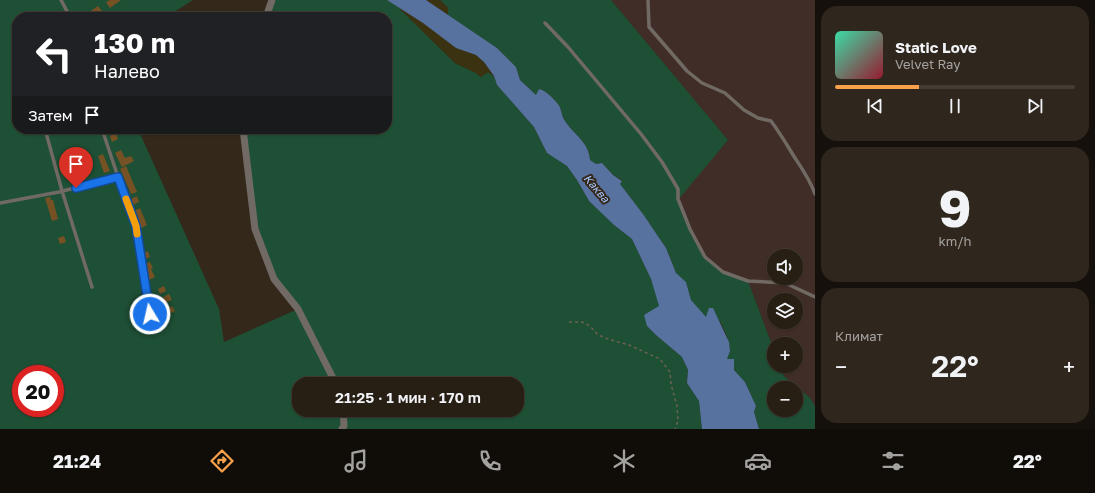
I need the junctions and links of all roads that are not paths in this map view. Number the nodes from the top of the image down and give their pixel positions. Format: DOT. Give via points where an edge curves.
graph roads {
  1 [pos="61,0"];
  2 [pos="272,0"];
  3 [pos="648,0"];
  4 [pos="67,12"];
  5 [pos="268,12"];
  6 [pos="545,23"];
  7 [pos="46,134"];
  8 [pos="104,134"];
  9 [pos="244,134"];
  10 [pos="118,177"];
  11 [pos="62,191"];
  12 [pos="815,194"];
  13 [pos="0,203"];
  14 [pos="92,287"];
  15 [pos="815,297"];
  16 [pos="150,314"];
  17 [pos="332,377"];
  18 [pos="343,417"];
  19 [pos="342,429"];
  1 -- 4 [label="lane"];
  2 -- 5 [label="street"];
  3 -- 12 [label="lane" via="649,27 687,71 702,83 725,93 744,110 758,118 771,121 811,181"];
  6 -- 15 [label="lane" via="578,59 662,162 678,189 678,199 705,257 724,272 748,281 785,283"];
  7 -- 11 [label="lane"];
  8 -- 10 [label="lane"];
  9 -- 17 [label="street" via="255,229 274,279 298,309"];
  10 -- 11 [label="lane"];
  10 -- 16 [label="lane" via="136,226"];
  11 -- 13 [label="lane"];
  11 -- 14 [label="lane"];
  18 -- 19 [label="street"];
}
